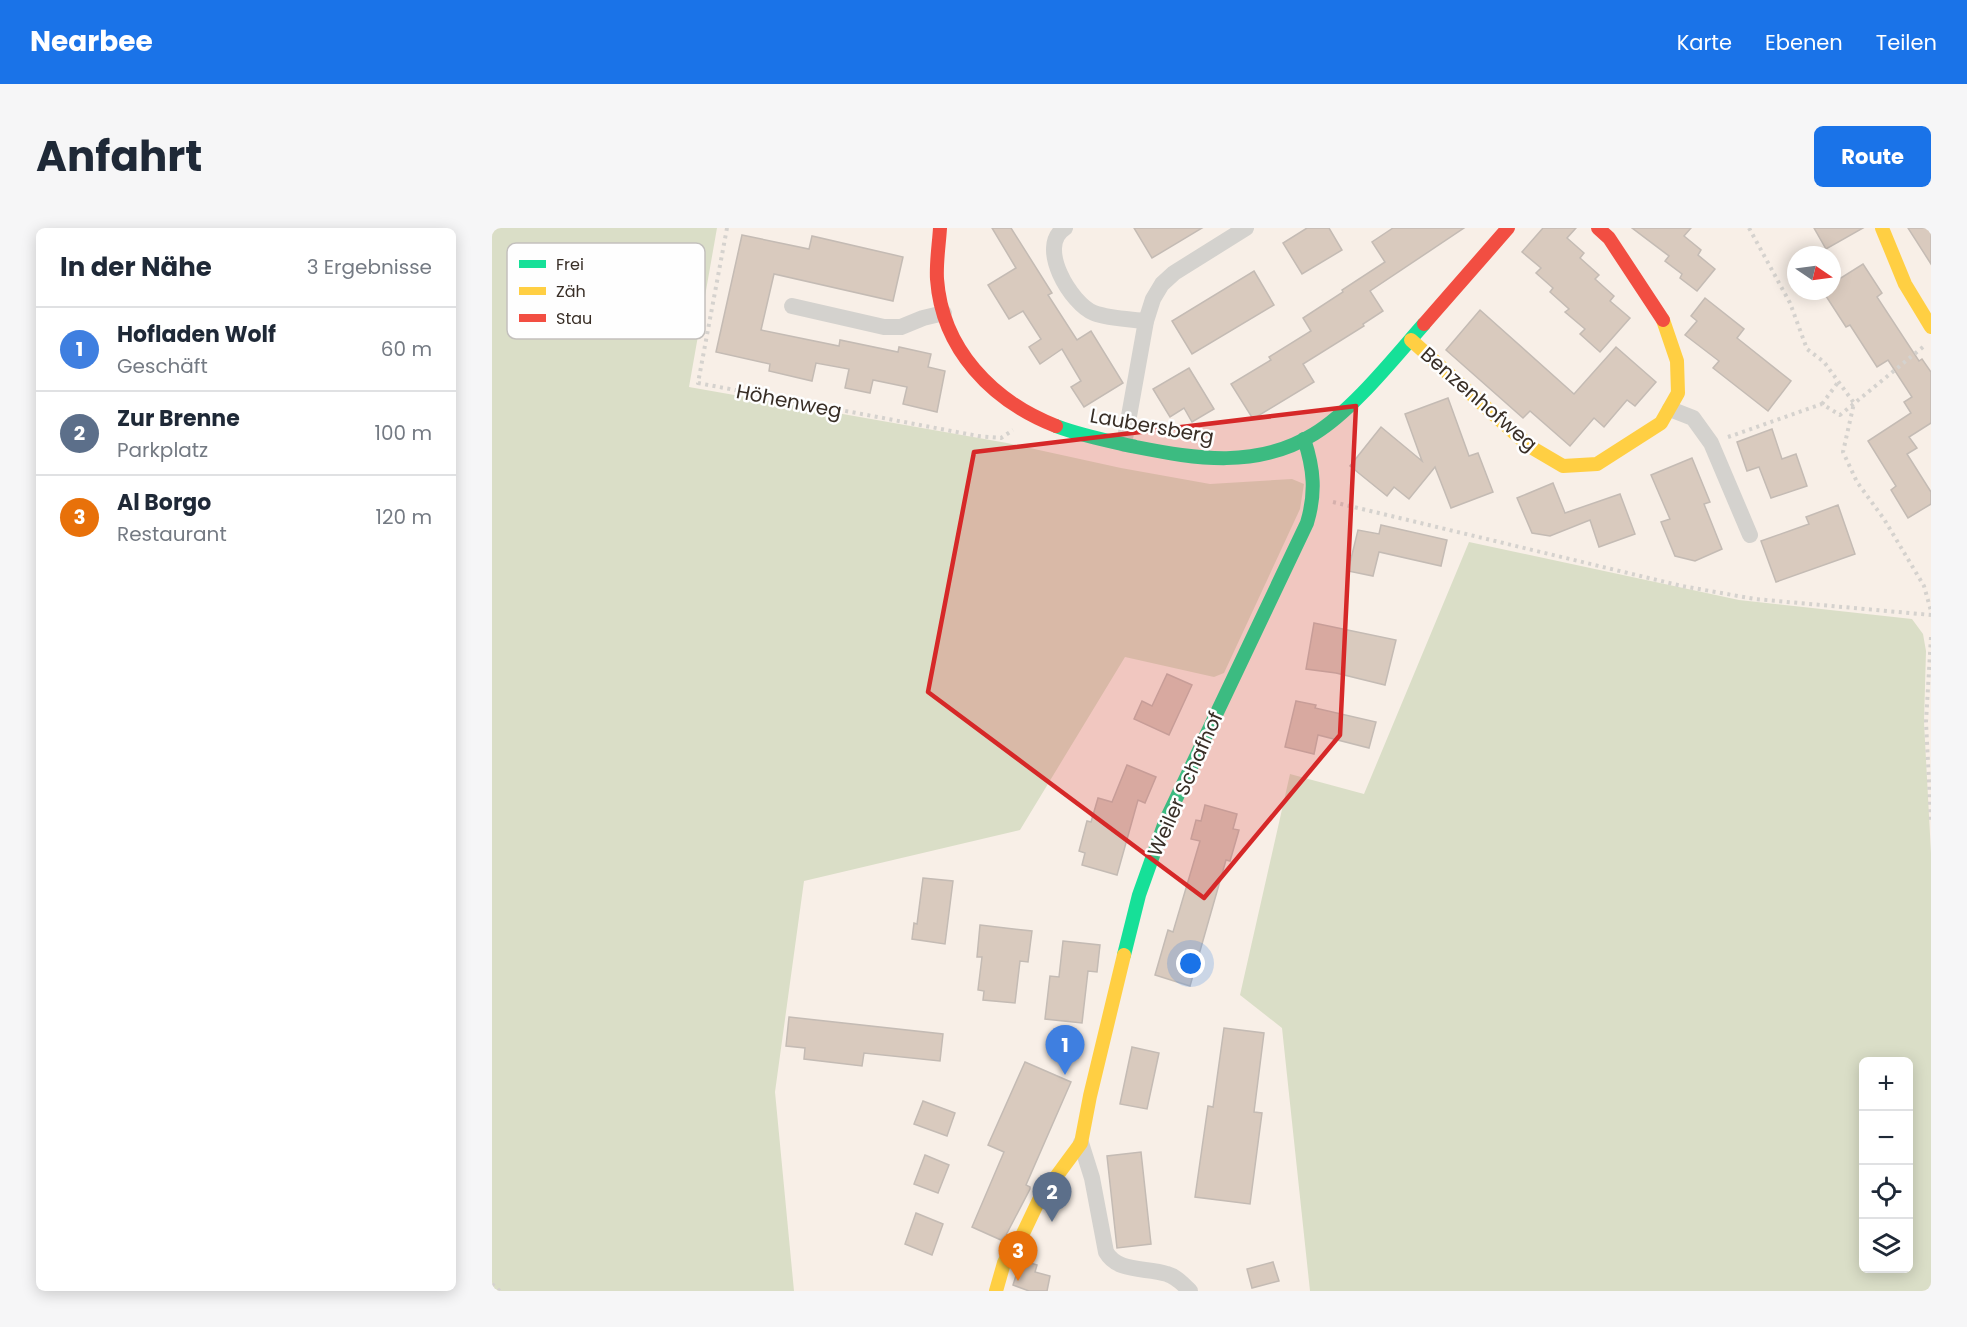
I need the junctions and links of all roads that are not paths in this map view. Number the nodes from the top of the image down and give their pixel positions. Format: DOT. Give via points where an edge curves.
graph roads {
  1 [pos="940,228"];
  2 [pos="1065,228"];
  3 [pos="1246,228"];
  4 [pos="1508,228"];
  5 [pos="1598,228"];
  6 [pos="1882,228"];
  7 [pos="792,306"];
  8 [pos="944,313"];
  9 [pos="1146,321"];
  10 [pos="1931,327"];
  11 [pos="1411,340"];
  12 [pos="1670,409"];
  13 [pos="1304,439"];
  14 [pos="1124,444"];
  15 [pos="1750,535"];
  16 [pos="1081,1143"];
  17 [pos="996,1291"];
  18 [pos="1190,1291"];
  1 -- 8 [label="street, Laubersberg" via="937,279"];
  2 -- 9 [label="street" via="1053,242 1053,257 1070,292 1083,307 1096,313"];
  3 -- 9 [label="street" via="1168,279 1153,299"];
  4 -- 11 [label="street, Laubersberg"];
  5 -- 12 [label="street, Benzenhofweg" via="1609,238 1665,323 1677,361 1678,393"];
  6 -- 10 [label="street" via="1905,284"];
  7 -- 8 [label="street" via="884,327 901,327"];
  8 -- 14 [label="street, Laubersberg" via="962,356 1006,400 1059,429"];
  9 -- 14 [label="street"];
  11 -- 12 [label="street, Benzenhofweg" via="1529,446 1563,466 1597,464 1661,423"];
  11 -- 13 [label="street, Laubersberg" via="1351,404"];
  12 -- 15 [label="street" via="1693,418 1712,443"];
  13 -- 14 [label="street, Laubersberg" via="1236,458 1198,458"];
  13 -- 16 [label="street, Weiler Schafhof" via="1311,460 1315,498 1307,523 1152,856 1139,895"];
  16 -- 17 [label="street, Weiler Schafhof" via="1010,1251"];
  16 -- 18 [label="street, Weiler Schafhof" via="1111,1260 1167,1274"];
}
